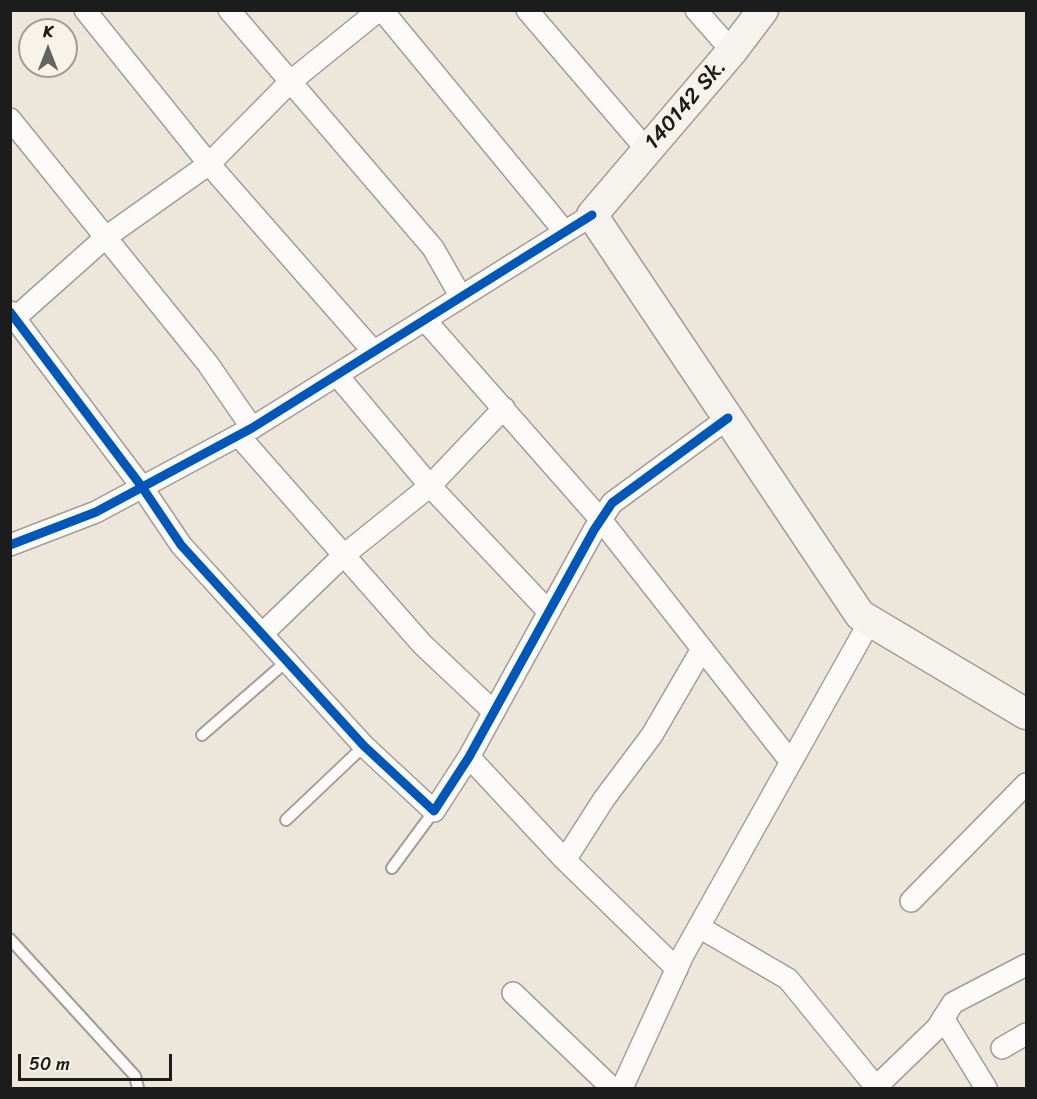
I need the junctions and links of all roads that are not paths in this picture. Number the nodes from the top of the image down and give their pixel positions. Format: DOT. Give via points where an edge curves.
graph roads {
  1 [pos="85,10"];
  2 [pos="229,10"];
  3 [pos="380,10"];
  4 [pos="526,10"];
  5 [pos="696,10"];
  6 [pos="763,10"];
  7 [pos="732,51"];
  8 [pos="290,82"];
  9 [pos="10,119"];
  10 [pos="647,150"];
  11 [pos="209,164"];
  12 [pos="600,206"];
  13 [pos="565,232"];
  14 [pos="106,237"];
  15 [pos="461,297"];
  16 [pos="13,315"];
  17 [pos="425,320"];
  18 [pos="374,352"];
  19 [pos="337,375"];
  20 [pos="504,408"];
  21 [pos="728,418"];
  22 [pos="245,432"];
  23 [pos="430,486"];
  24 [pos="142,487"];
  25 [pos="601,520"];
  26 [pos="10,545"];
  27 [pos="344,555"];
  28 [pos="549,612"];
  29 [pos="870,621"];
  30 [pos="262,634"];
  31 [pos="702,649"];
  32 [pos="287,661"];
  33 [pos="494,712"];
  34 [pos="1026,714"];
  35 [pos="202,735"];
  36 [pos="364,746"];
  37 [pos="469,757"];
  38 [pos="791,762"];
  39 [pos="1026,784"];
  40 [pos="434,811"];
  41 [pos="286,820"];
  42 [pos="565,860"];
  43 [pos="392,868"];
  44 [pos="911,901"];
  45 [pos="699,927"];
  46 [pos="10,939"];
  47 [pos="1026,965"];
  48 [pos="677,969"];
  49 [pos="513,993"];
  50 [pos="943,1018"];
  51 [pos="1026,1034"];
  52 [pos="1002,1048"];
  53 [pos="138,1089"];
  54 [pos="612,1089"];
  55 [pos="622,1089"];
  56 [pos="986,1089"];
  1 -- 11 [label="street"];
  2 -- 8 [label="street"];
  3 -- 8 [label="street"];
  3 -- 13 [label="street"];
  4 -- 10 [label="street"];
  5 -- 7 [label="street"];
  6 -- 7 [label="main road, 140142 Sk."];
  7 -- 10 [label="main road, 140142 Sk."];
  8 -- 11 [label="street"];
  8 -- 15 [label="street" via="433,248"];
  9 -- 14 [label="street"];
  10 -- 12 [label="main road, 140142 Sk."];
  11 -- 14 [label="street"];
  11 -- 18 [label="street"];
  12 -- 13 [label="street"];
  12 -- 21 [label="main road"];
  13 -- 15 [label="street"];
  14 -- 16 [label="street"];
  14 -- 22 [label="street" via="208,364"];
  15 -- 17 [label="street"];
  16 -- 24 [label="street"];
  17 -- 18 [label="street"];
  17 -- 20 [label="street"];
  18 -- 19 [label="street"];
  19 -- 22 [label="street"];
  19 -- 23 [label="street"];
  20 -- 23 [label="street"];
  20 -- 25 [label="street"];
  21 -- 25 [label="street" via="612,503"];
  21 -- 29 [label="main road" via="860,615"];
  22 -- 24 [label="street"];
  22 -- 27 [label="street"];
  23 -- 27 [label="street"];
  23 -- 28 [label="street"];
  24 -- 26 [label="street" via="96,512"];
  24 -- 30 [label="street" via="181,545"];
  25 -- 28 [label="street"];
  25 -- 31 [label="street"];
  27 -- 30 [label="street"];
  27 -- 33 [label="street" via="422,644"];
  28 -- 33 [label="street"];
  29 -- 34 [label="main road"];
  29 -- 38 [label="street"];
  30 -- 32 [label="street"];
  31 -- 38 [label="street"];
  31 -- 42 [label="street" via="652,735"];
  32 -- 35 [label="lane"];
  32 -- 36 [label="street"];
  33 -- 37 [label="street"];
  36 -- 40 [label="street"];
  36 -- 41 [label="lane"];
  37 -- 40 [label="street"];
  37 -- 42 [label="street"];
  38 -- 45 [label="street"];
  39 -- 44 [label="street"];
  40 -- 43 [label="lane"];
  42 -- 48 [label="street"];
  45 -- 48 [label="street"];
  45 -- 50 [label="street" via="788,979 876,1087"];
  46 -- 53 [label="lane" via="135,1076"];
  47 -- 50 [label="street" via="953,1003"];
  48 -- 55 [label="street"];
  49 -- 54 [label="street"];
  50 -- 56 [label="street"];
  51 -- 52 [label="street"];
}
